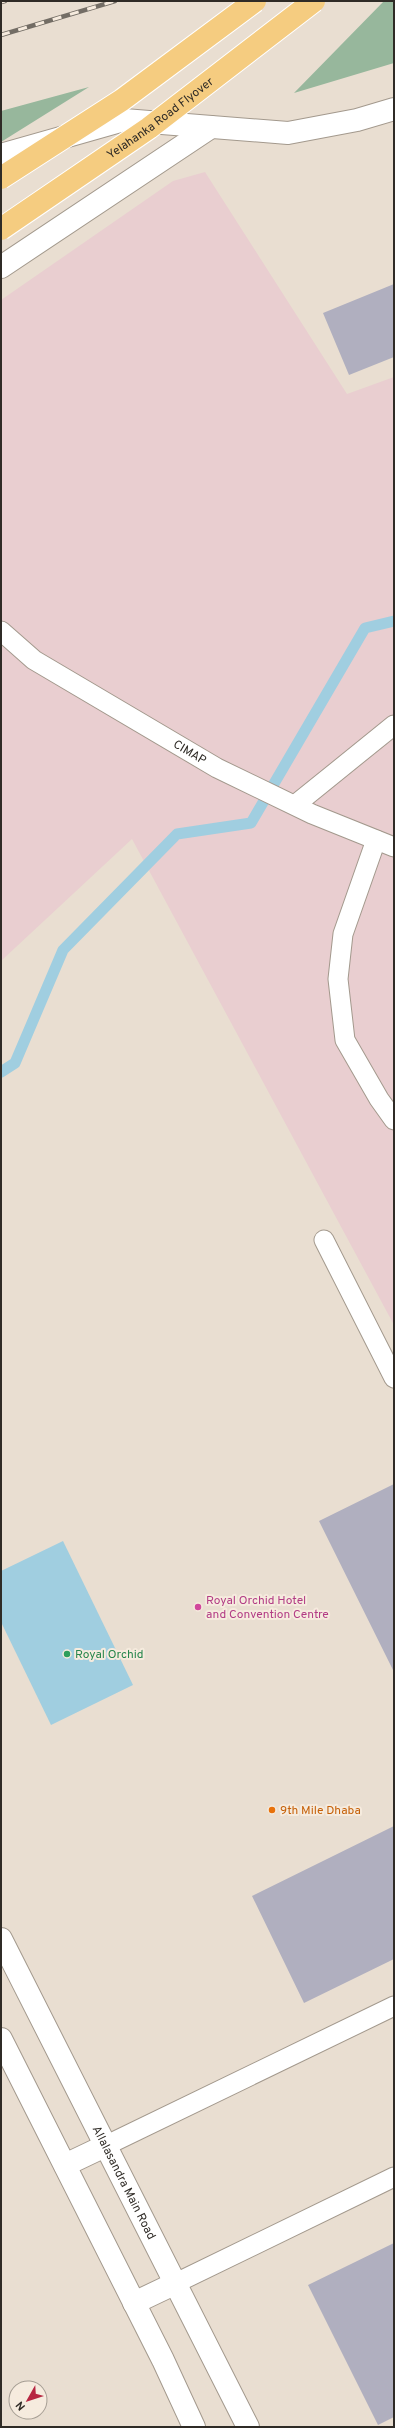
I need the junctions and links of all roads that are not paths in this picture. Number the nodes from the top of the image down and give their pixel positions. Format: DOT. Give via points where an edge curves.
graph roads {
  1 [pos="255,1"];
  2 [pos="314,1"];
  3 [pos="394,109"];
  4 [pos="211,127"];
  5 [pos="1,155"];
  6 [pos="1,178"];
  7 [pos="1,229"];
  8 [pos="1,267"];
  9 [pos="1,631"];
  10 [pos="394,725"];
  11 [pos="296,805"];
  12 [pos="376,840"];
  13 [pos="394,847"];
  14 [pos="394,1120"];
  15 [pos="324,1240"];
  16 [pos="394,1378"];
  17 [pos="1,1939"];
  18 [pos="394,2006"];
  19 [pos="1,2039"];
  20 [pos="107,2145"];
  21 [pos="65,2165"];
  22 [pos="394,2177"];
  23 [pos="176,2283"];
  24 [pos="134,2302"];
  25 [pos="194,2427"];
  26 [pos="248,2427"];
  1 -- 6 [label="main road, bridge" via="122,100"];
  2 -- 7 [label="main road, Yelahanka Road Flyover, bridge" via="149,128"];
  3 -- 4 [label="street" via="357,120 288,133"];
  4 -- 5 [label="street" via="124,120"];
  4 -- 8 [label="street"];
  9 -- 11 [label="lane, CIMAP" via="34,660 96,698 217,768"];
  10 -- 11 [label="lane"];
  11 -- 12 [label="lane, CIMAP"];
  12 -- 13 [label="lane, CIMAP"];
  12 -- 14 [label="lane" via="343,934 338,979 345,1040"];
  15 -- 16 [label="lane"];
  17 -- 20 [label="street, Allalasandra Main Road"];
  18 -- 20 [label="lane"];
  19 -- 21 [label="street"];
  20 -- 21 [label="street"];
  20 -- 23 [label="street, Allalasandra Main Road"];
  21 -- 24 [label="street"];
  22 -- 23 [label="lane"];
  23 -- 24 [label="street"];
  23 -- 26 [label="street, Allalasandra Main Road"];
  24 -- 25 [label="street"];
}
